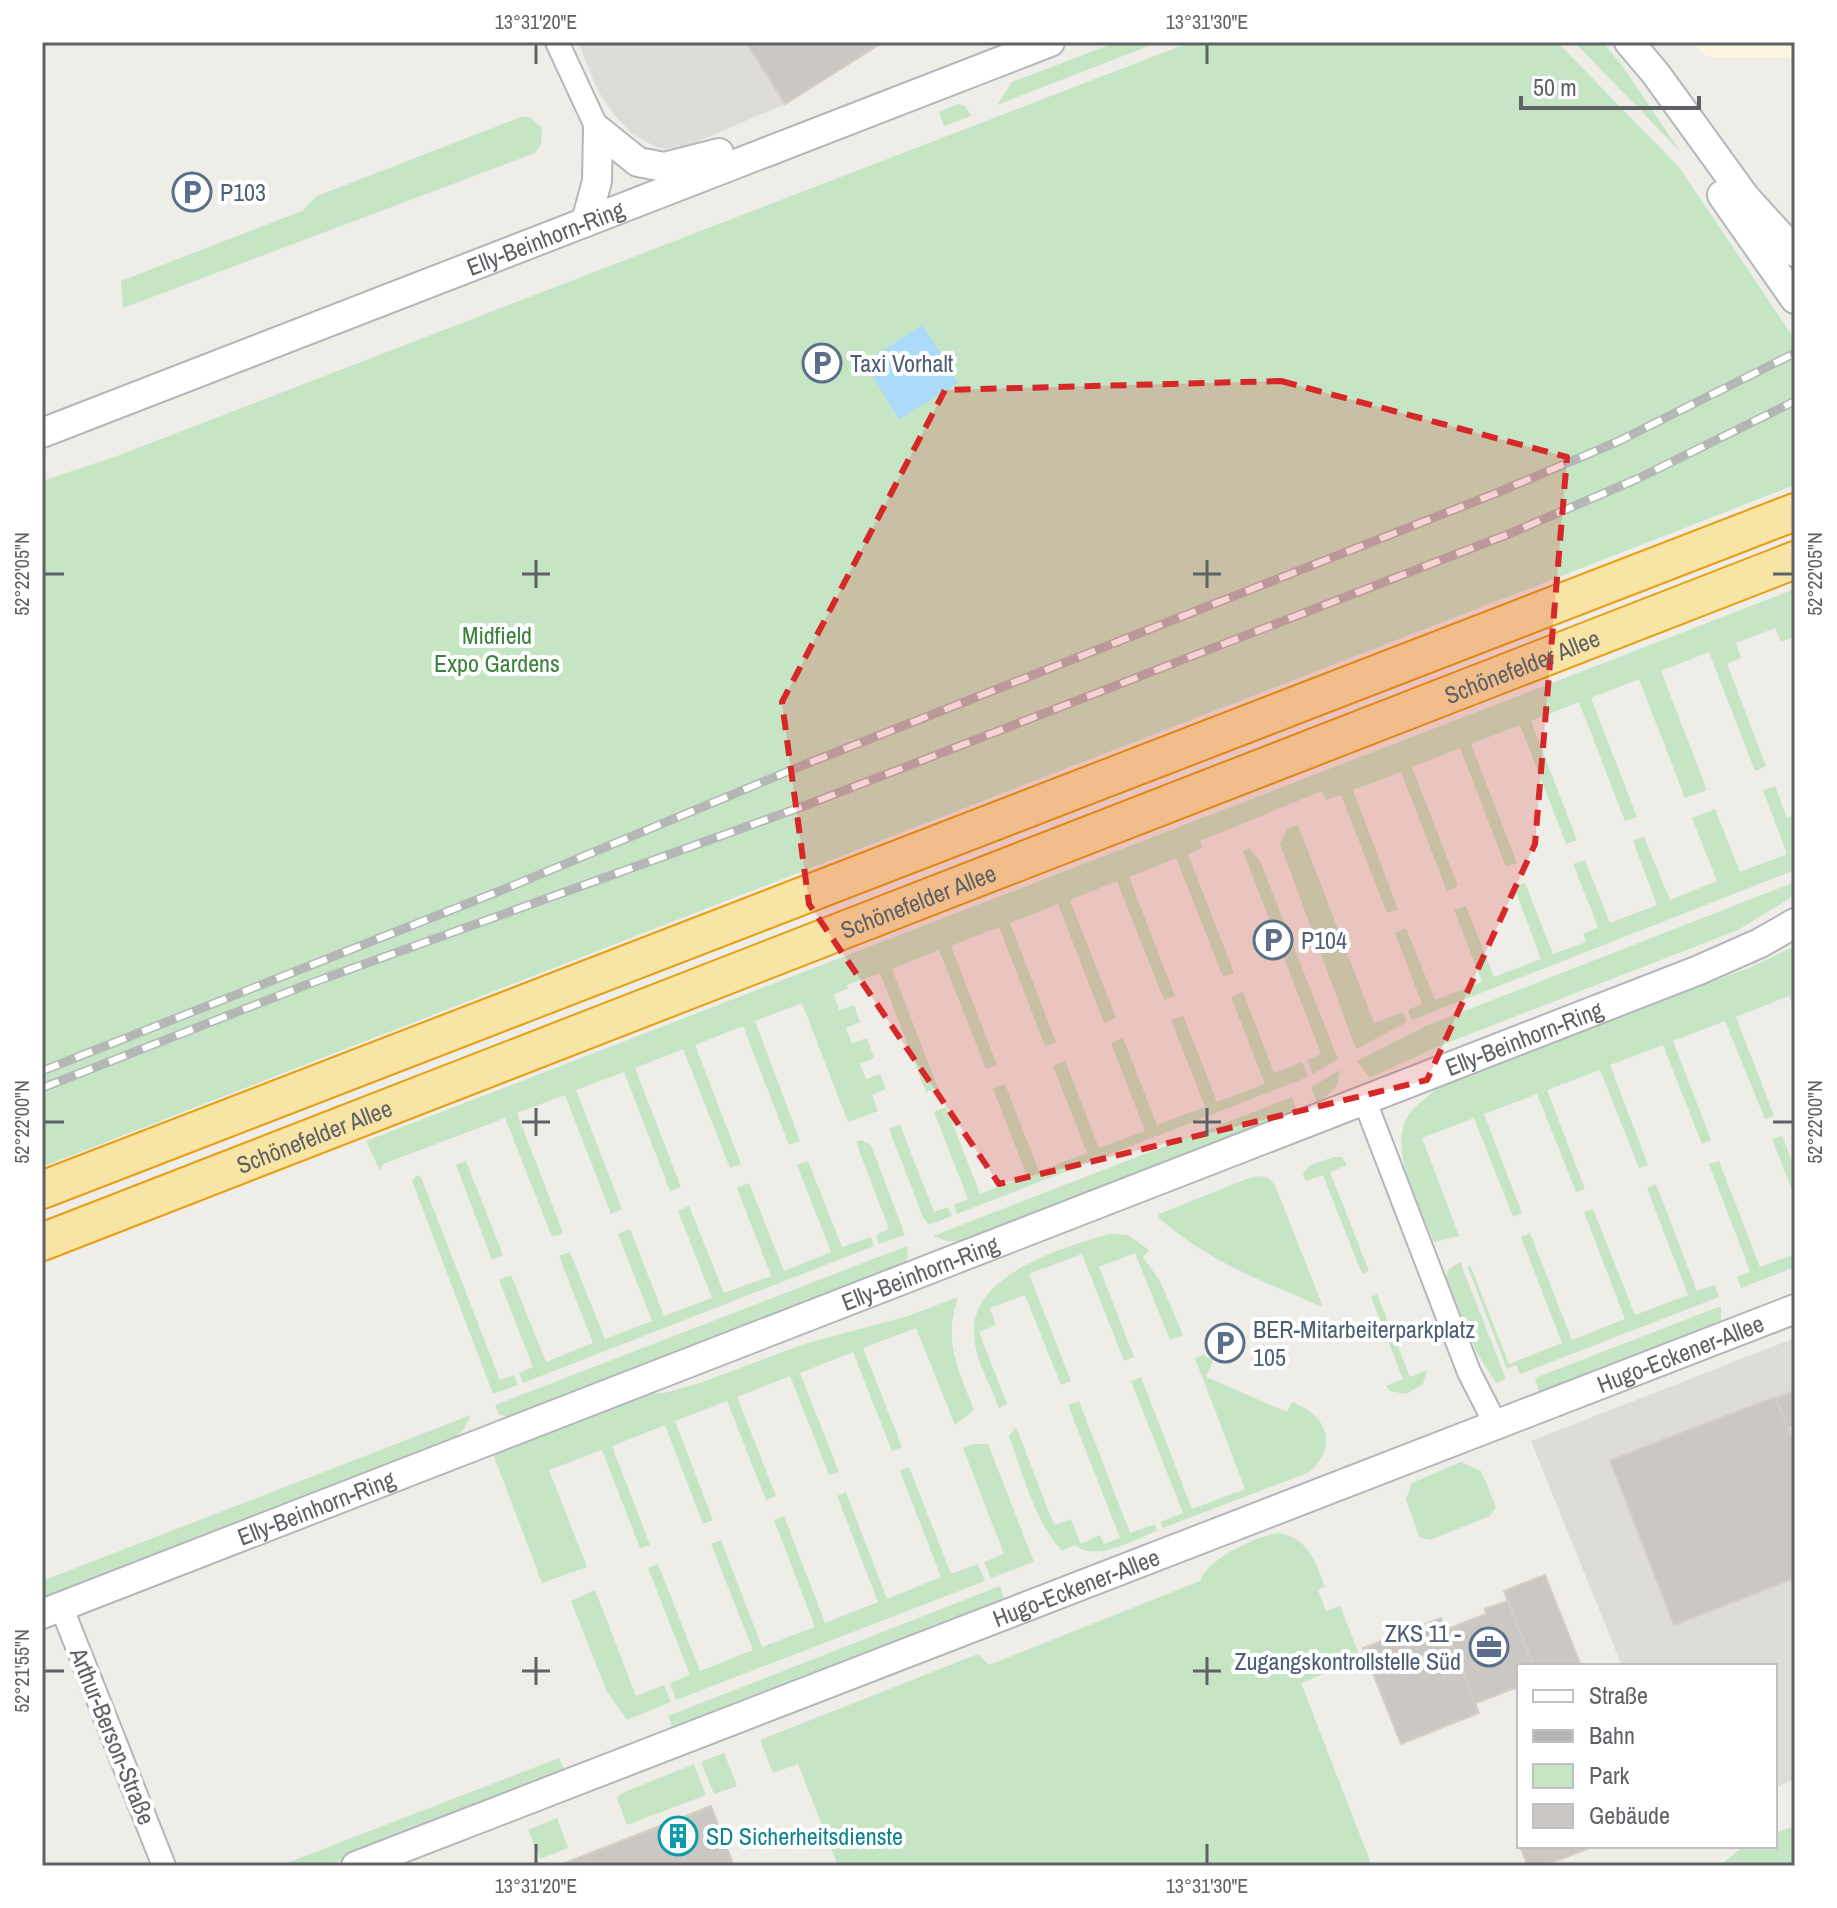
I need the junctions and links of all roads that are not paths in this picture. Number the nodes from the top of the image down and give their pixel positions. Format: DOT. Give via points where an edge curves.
graph roads {
  1 [pos="557,42"];
  2 [pos="1050,42"];
  3 [pos="1629,42"];
  4 [pos="1686,116"];
  5 [pos="598,130"];
  6 [pos="763,153"];
  7 [pos="586,222"];
  8 [pos="1795,252"];
  9 [pos="1795,299"];
  10 [pos="42,433"];
  11 [pos="1795,512"];
  12 [pos="1795,560"];
  13 [pos="1795,923"];
  14 [pos="1364,1099"];
  15 [pos="42,1190"];
  16 [pos="42,1242"];
  17 [pos="1795,1309"];
  18 [pos="1496,1425"];
  19 [pos="51,1610"];
  20 [pos="164,1866"];
  21 [pos="356,1866"];
  1 -- 5 [label="street"];
  2 -- 6 [label="street, Elly-Beinhorn-Ring"];
  3 -- 4 [label="street"];
  4 -- 8 [label="street" via="1745,197"];
  4 -- 9 [label="street" via="1695,153"];
  5 -- 6 [label="street" via="638,162 664,167 739,147"];
  5 -- 7 [label="street" via="597,181"];
  6 -- 7 [label="street, Elly-Beinhorn-Ring"];
  7 -- 10 [label="street, Elly-Beinhorn-Ring"];
  11 -- 15 [label="highway, Schönefelder Allee"];
  12 -- 16 [label="highway, Schönefelder Allee"];
  13 -- 14 [label="street, Elly-Beinhorn-Ring" via="1699,970"];
  14 -- 18 [label="street" via="1469,1372"];
  14 -- 19 [label="street, Elly-Beinhorn-Ring"];
  17 -- 18 [label="street, Hugo-Eckener-Allee"];
  18 -- 21 [label="street, Hugo-Eckener-Allee"];
  19 -- 20 [label="street, Arthur-Berson-Straße"];
}
